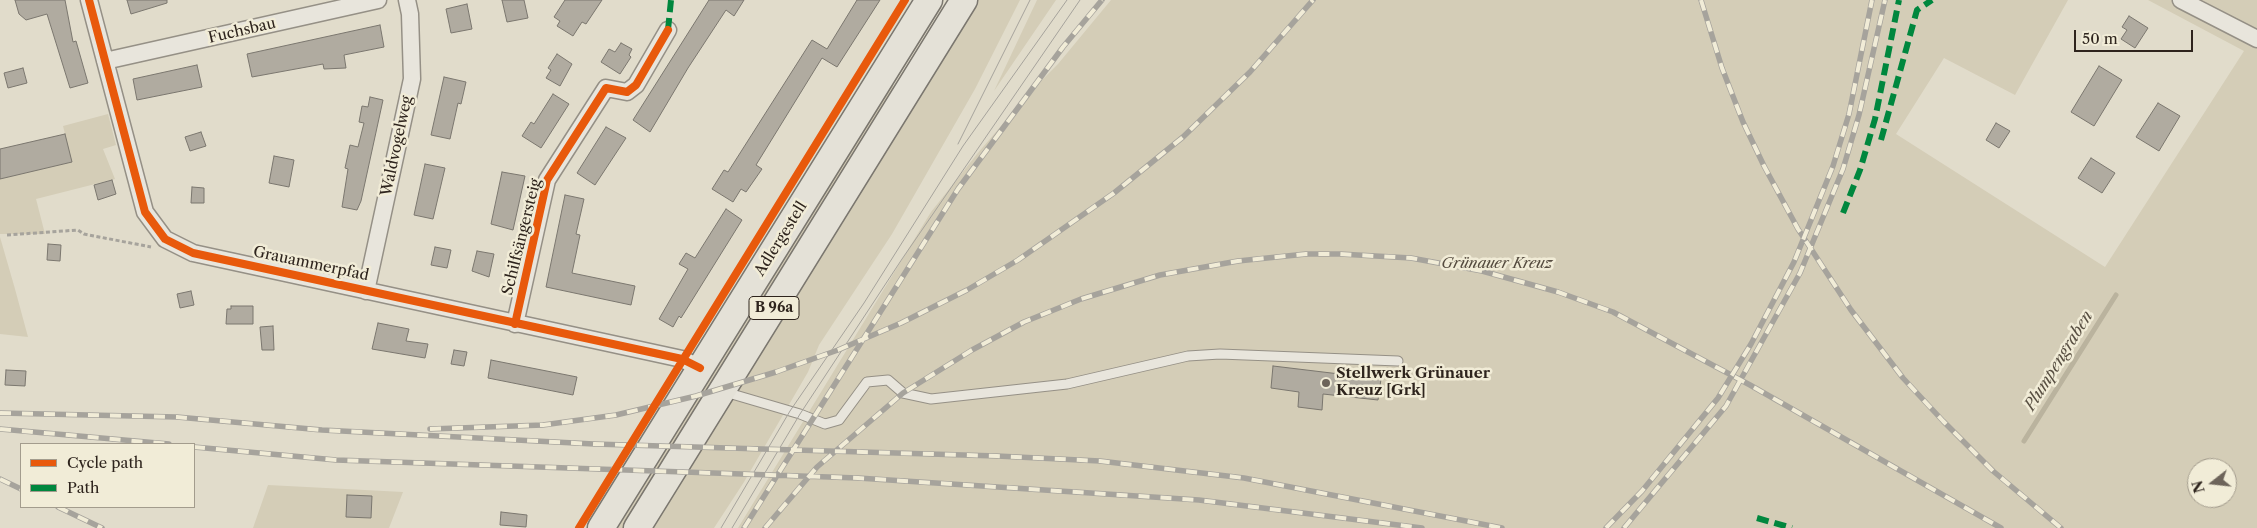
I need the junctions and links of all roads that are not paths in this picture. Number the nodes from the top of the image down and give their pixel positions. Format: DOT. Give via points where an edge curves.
graph roads {
  1 [pos="89,0"];
  2 [pos="378,0"];
  3 [pos="407,0"];
  4 [pos="929,0"];
  5 [pos="964,0"];
  6 [pos="2181,0"];
  7 [pos="668,30"];
  8 [pos="2257,39"];
  9 [pos="105,61"];
  10 [pos="366,290"];
  11 [pos="515,324"];
  12 [pos="1398,361"];
  13 [pos="700,368"];
  14 [pos="723,392"];
  15 [pos="601,528"];
  16 [pos="637,528"];
  1 -- 9 [label="street, Grauammerpfad"];
  2 -- 9 [label="street, Fuchsbau"];
  3 -- 10 [label="street, Waldvogelweg" via="412,79"];
  4 -- 13 [label="main road, Adlergestell / B 96a"];
  5 -- 14 [label="main road, Adlergestell / B 96a"];
  6 -- 8 [label="street"];
  7 -- 11 [label="street, Schilfsängersteig" via="636,85 627,92 606,88 547,180"];
  9 -- 10 [label="street, Grauammerpfad" via="145,212 165,239 193,253"];
  10 -- 11 [label="street, Grauammerpfad"];
  11 -- 13 [label="street, Grauammerpfad" via="682,359"];
  12 -- 14 [label="lane" via="1220,354 1188,356 1067,384 931,399 903,393 888,380 867,382 839,420 825,424"];
  13 -- 15 [label="main road, Adlergestell / B 96a"];
  14 -- 16 [label="main road, Adlergestell / B 96a"];
}
